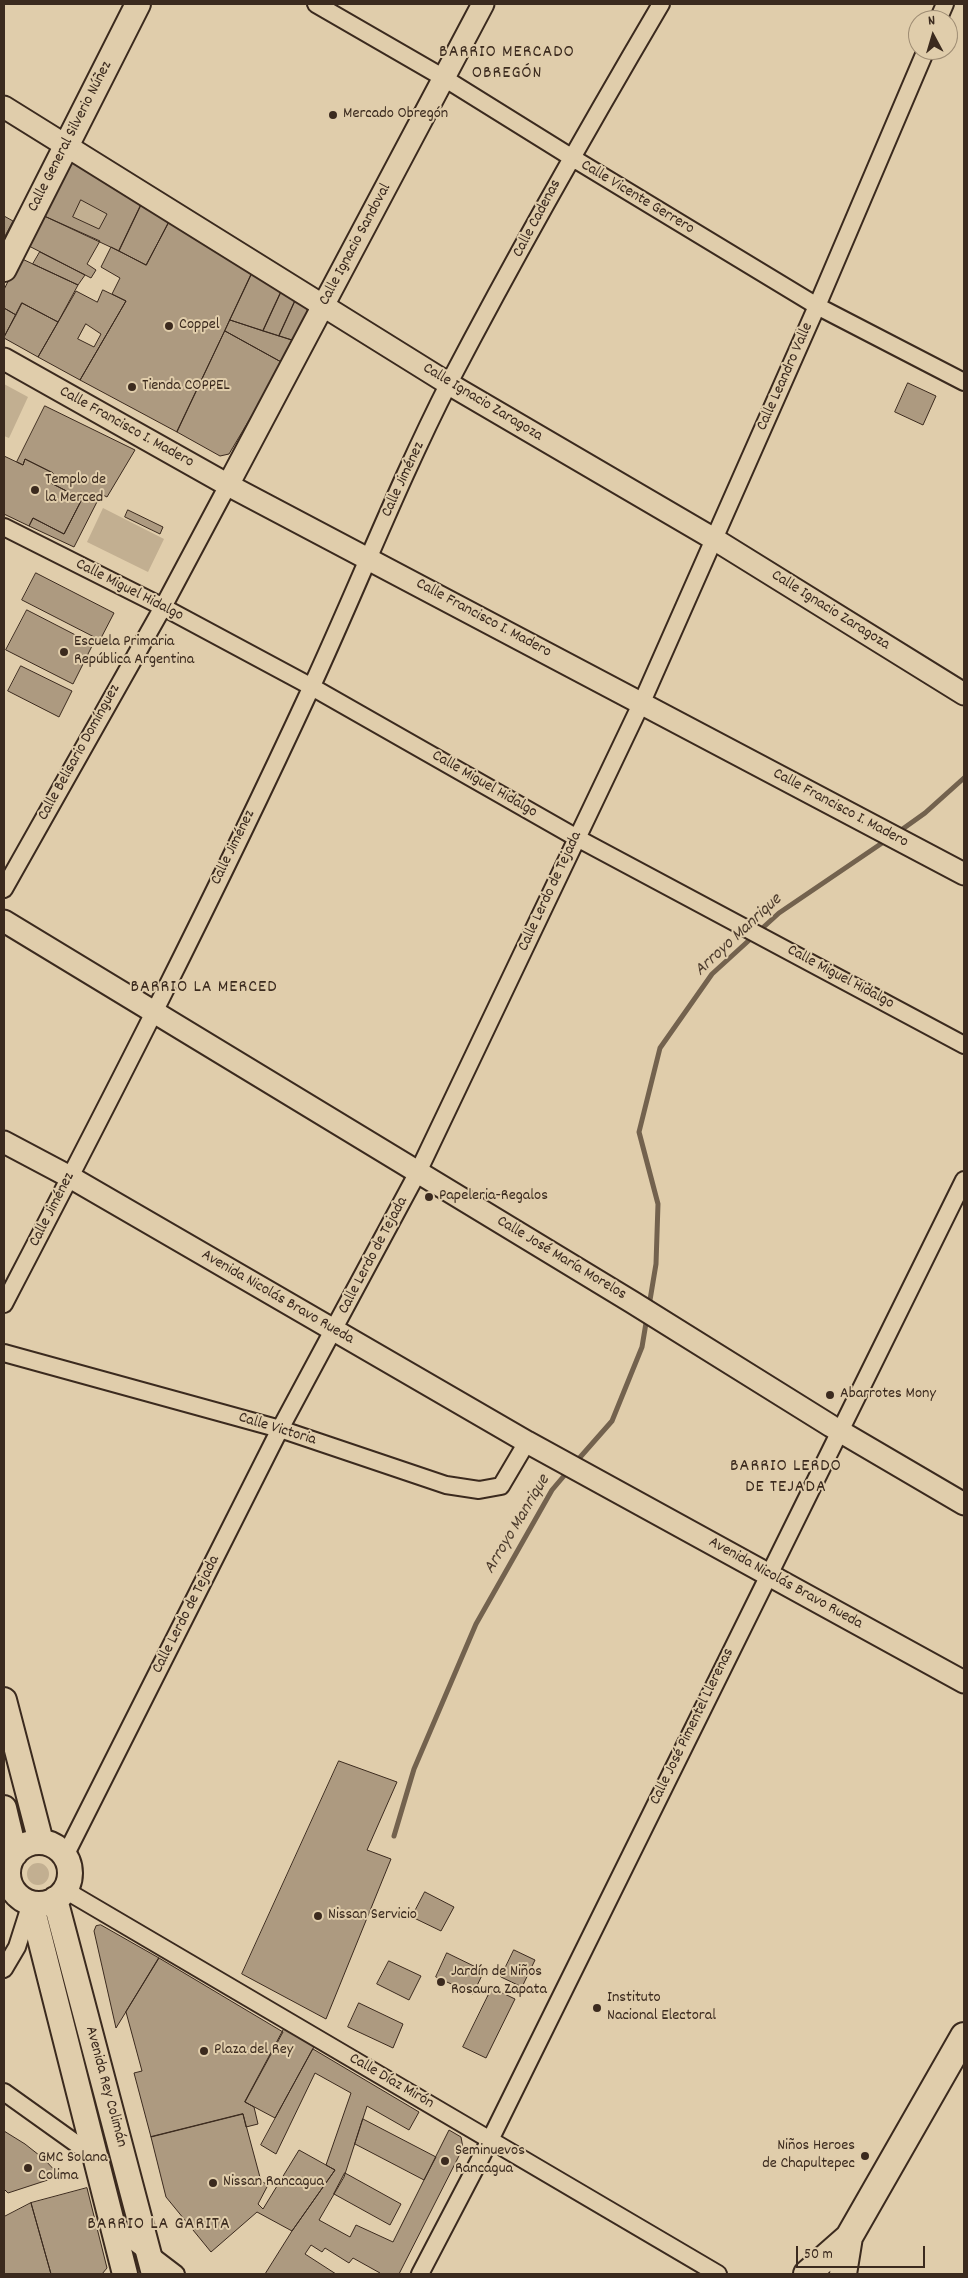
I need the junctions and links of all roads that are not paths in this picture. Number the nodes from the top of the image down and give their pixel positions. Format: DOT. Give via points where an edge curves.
graph roads {
  1 [pos="138,4"];
  2 [pos="316,4"];
  3 [pos="483,4"];
  4 [pos="661,4"];
  5 [pos="922,60"];
  6 [pos="444,78"];
  7 [pos="4,107"];
  8 [pos="67,147"];
  9 [pos="571,157"];
  10 [pos="4,269"];
  11 [pos="323,306"];
  12 [pos="818,306"];
  13 [pos="4,359"];
  14 [pos="964,382"];
  15 [pos="449,384"];
  16 [pos="228,485"];
  17 [pos="4,527"];
  18 [pos="714,539"];
  19 [pos="368,559"];
  20 [pos="163,608"];
  21 [pos="312,687"];
  22 [pos="964,694"];
  23 [pos="642,702"];
  24 [pos="577,838"];
  25 [pos="964,874"];
  26 [pos="4,890"];
  27 [pos="4,921"];
  28 [pos="154,1012"];
  29 [pos="964,1045"];
  30 [pos="4,1142"];
  31 [pos="418,1172"];
  32 [pos="70,1177"];
  33 [pos="964,1180"];
  34 [pos="4,1304"];
  35 [pos="334,1332"];
  36 [pos="4,1353"];
  37 [pos="280,1429"];
  38 [pos="841,1432"];
  39 [pos="528,1442"];
  40 [pos="964,1504"];
  41 [pos="768,1575"];
  42 [pos="964,1682"];
  43 [pos="4,1700"];
  44 [pos="4,1808"];
  45 [pos="40,1842"];
  46 [pos="65,1856"];
  47 [pos="10,1858"];
  48 [pos="60,1895"];
  49 [pos="31,1903"];
  50 [pos="4,1969"];
  51 [pos="964,2036"];
  52 [pos="4,2092"];
  53 [pos="490,2140"];
  54 [pos="95,2156"];
  55 [pos="113,2226"];
  56 [pos="849,2237"];
  57 [pos="151,2264"];
  58 [pos="122,2272"];
  59 [pos="176,2274"];
  60 [pos="420,2274"];
  61 [pos="718,2274"];
  62 [pos="806,2274"];
  63 [pos="843,2274"];
  1 -- 8 [label="main road, Calle General Silverio Núñez"];
  2 -- 6 [label="street, Calle Vicente Gerrero"];
  3 -- 6 [label="street, Calle Ignacio Sandoval"];
  4 -- 9 [label="street, Calle Cadenas"];
  5 -- 12 [label="street, Calle Leandro Valle"];
  6 -- 9 [label="street, Calle Vicente Gerrero"];
  6 -- 11 [label="street, Calle Ignacio Sandoval"];
  7 -- 8 [label="street, Calle Ignacio Zaragoza"];
  8 -- 10 [label="main road, Calle General Silverio Núñez"];
  8 -- 11 [label="street, Calle Ignacio Zaragoza"];
  9 -- 12 [label="street, Calle Vicente Gerrero"];
  9 -- 15 [label="street, Calle Cadenas"];
  11 -- 15 [label="street, Calle Ignacio Zaragoza"];
  11 -- 16 [label="street, Calle Ignacio Sandoval"];
  12 -- 14 [label="street, Calle Vicente Gerrero"];
  12 -- 18 [label="street, Calle Leandro Valle"];
  13 -- 16 [label="street, Calle Francisco I. Madero"];
  15 -- 18 [label="street, Calle Ignacio Zaragoza"];
  15 -- 19 [label="street, Calle Jiménez"];
  16 -- 19 [label="street, Calle Francisco I. Madero"];
  16 -- 20 [label="street, Calle Belisario Domínguez"];
  17 -- 20 [label="street, Calle Miguel Hidalgo"];
  18 -- 22 [label="street, Calle Ignacio Zaragoza"];
  18 -- 23 [label="street, Calle Leandro Valle"];
  19 -- 21 [label="street, Calle Jiménez"];
  19 -- 23 [label="street, Calle Francisco I. Madero"];
  20 -- 21 [label="street, Calle Miguel Hidalgo"];
  20 -- 26 [label="street, Calle Belisario Domínguez"];
  21 -- 24 [label="street, Calle Miguel Hidalgo"];
  21 -- 28 [label="street, Calle Jiménez"];
  23 -- 24 [label="street, Calle Lerdo de Tejada"];
  23 -- 25 [label="street, Calle Francisco I. Madero"];
  24 -- 29 [label="street, Calle Miguel Hidalgo"];
  24 -- 31 [label="street, Calle Lerdo de Tejada"];
  27 -- 28 [label="street, Calle José María Morelos"];
  28 -- 31 [label="street, Calle José María Morelos"];
  28 -- 32 [label="street, Calle Jiménez"];
  30 -- 32 [label="street, Avenida Nicolás Bravo Rueda"];
  31 -- 35 [label="street, Calle Lerdo de Tejada"];
  31 -- 38 [label="street, Calle José María Morelos"];
  32 -- 34 [label="street, Calle Jiménez"];
  32 -- 35 [label="street, Avenida Nicolás Bravo Rueda"];
  33 -- 38 [label="street, Calle José Pimentel Llerenas"];
  35 -- 37 [label="street, Calle Lerdo de Tejada"];
  35 -- 39 [label="street, Avenida Nicolás Bravo Rueda"];
  36 -- 37 [label="street, Calle Victoria"];
  37 -- 39 [label="street, Calle Victoria" via="446,1485 479,1490 501,1486"];
  37 -- 46 [label="street, Calle Lerdo de Tejada"];
  38 -- 40 [label="street, Calle José María Morelos"];
  38 -- 41 [label="street, Calle José Pimentel Llerenas"];
  39 -- 41 [label="street, Avenida Nicolás Bravo Rueda"];
  41 -- 42 [label="street, Avenida Nicolás Bravo Rueda"];
  41 -- 53 [label="street, Calle José Pimentel Llerenas"];
  43 -- 45 [label="main road"];
  44 -- 47 [label="main road"];
  45 -- 46 [label="main road" via="58,1849"];
  45 -- 47 [label="main road" via="22,1848"];
  46 -- 48 [label="main road" via="70,1873"];
  47 -- 49 [label="main road" via="11,1884"];
  48 -- 49 [label="main road" via="39,1904"];
  48 -- 53 [label="street, Calle Díaz Mirón"];
  48 -- 57 [label="main road, Avenida Rey Colimán"];
  49 -- 50 [label="street" via="17,1947"];
  49 -- 54 [label="main road, Avenida Rey Colimán"];
  51 -- 56 [label="main road"];
  52 -- 54 [label="street"];
  53 -- 60 [label="street, Calle José Pimentel Llerenas"];
  53 -- 61 [label="street, Calle Díaz Mirón"];
  54 -- 55 [label="main road, Avenida Rey Colimán"];
  55 -- 57 [label="street"];
  55 -- 58 [label="main road, Avenida Rey Colimán"];
  56 -- 62 [label="main road"];
  56 -- 63 [label="main road"];
  57 -- 58 [label="street"];
  57 -- 59 [label="street"];
}
